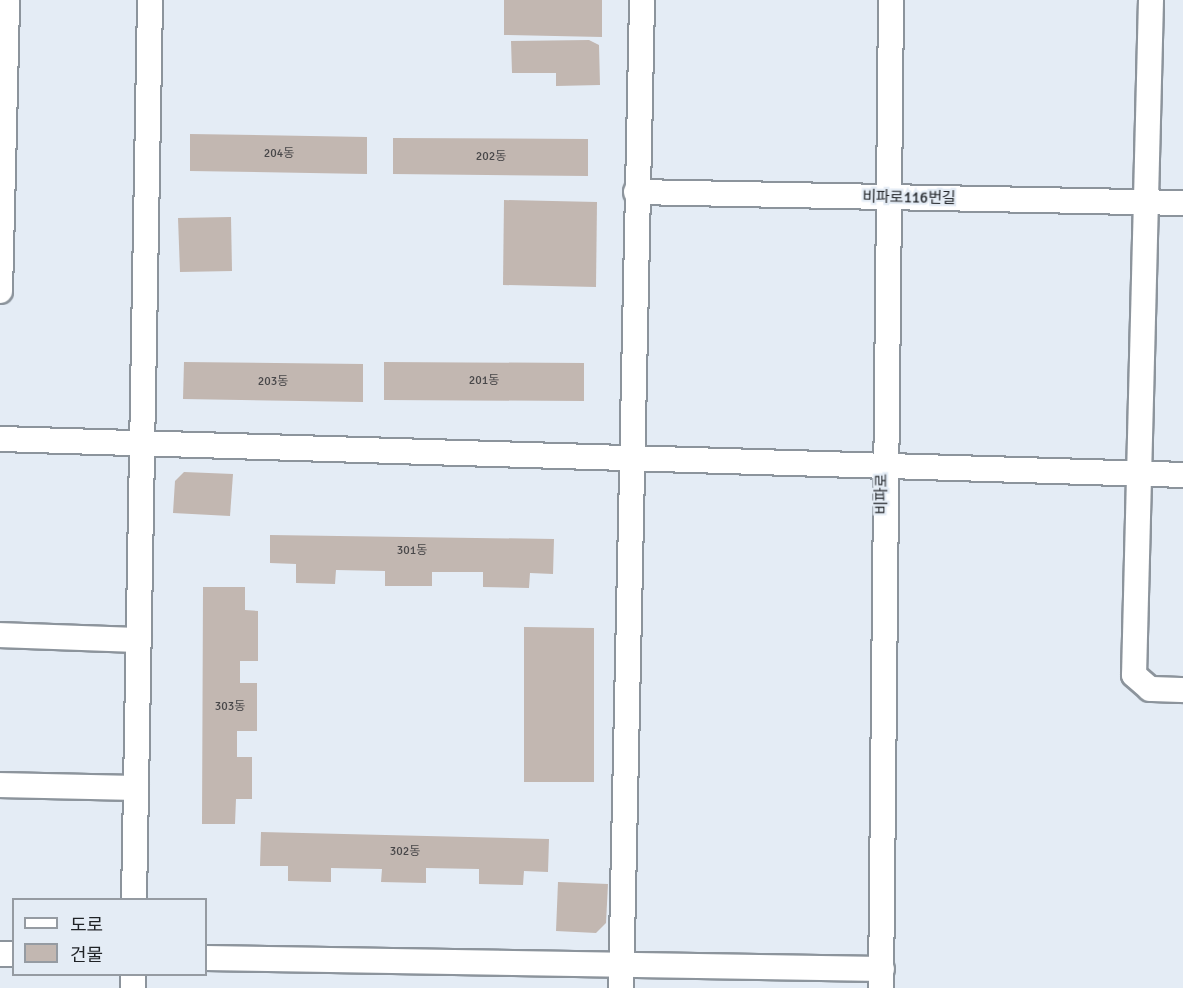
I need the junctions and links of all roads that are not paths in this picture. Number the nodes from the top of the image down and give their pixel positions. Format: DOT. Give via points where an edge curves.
graph roads {
  1 [pos="7,0"];
  2 [pos="150,0"];
  3 [pos="642,0"];
  4 [pos="891,0"];
  5 [pos="1151,0"];
  6 [pos="2,88"];
  7 [pos="636,192"];
  8 [pos="888,197"];
  9 [pos="1146,203"];
  10 [pos="1183,203"];
  11 [pos="0,291"];
  12 [pos="0,439"];
  13 [pos="143,443"];
  14 [pos="630,458"];
  15 [pos="882,466"];
  16 [pos="1141,474"];
  17 [pos="1183,476"];
  18 [pos="0,635"];
  19 [pos="139,640"];
  20 [pos="1183,690"];
  21 [pos="0,785"];
  22 [pos="136,788"];
  23 [pos="134,898"];
  24 [pos="207,958"];
  25 [pos="622,962"];
  26 [pos="881,979"];
  27 [pos="621,988"];
  1 -- 6 [label="street"];
  2 -- 13 [label="street"];
  3 -- 7 [label="street"];
  4 -- 8 [label="street, 비파로"];
  5 -- 9 [label="street"];
  6 -- 11 [label="street"];
  7 -- 8 [label="street, 비파로116번길"];
  7 -- 14 [label="street"];
  8 -- 9 [label="street, 비파로116번길"];
  8 -- 15 [label="street, 비파로"];
  9 -- 10 [label="street, 비파로116번길"];
  9 -- 16 [label="street"];
  12 -- 13 [label="street"];
  13 -- 14 [label="street"];
  13 -- 19 [label="street"];
  14 -- 15 [label="street"];
  14 -- 25 [label="street"];
  15 -- 16 [label="street"];
  15 -- 26 [label="street, 비파로"];
  16 -- 17 [label="street"];
  16 -- 20 [label="street" via="1134,675 1150,689"];
  18 -- 19 [label="street"];
  19 -- 22 [label="street"];
  21 -- 22 [label="street"];
  22 -- 23 [label="street"];
  24 -- 25 [label="street"];
  25 -- 26 [label="street"];
  25 -- 27 [label="street"];
}
